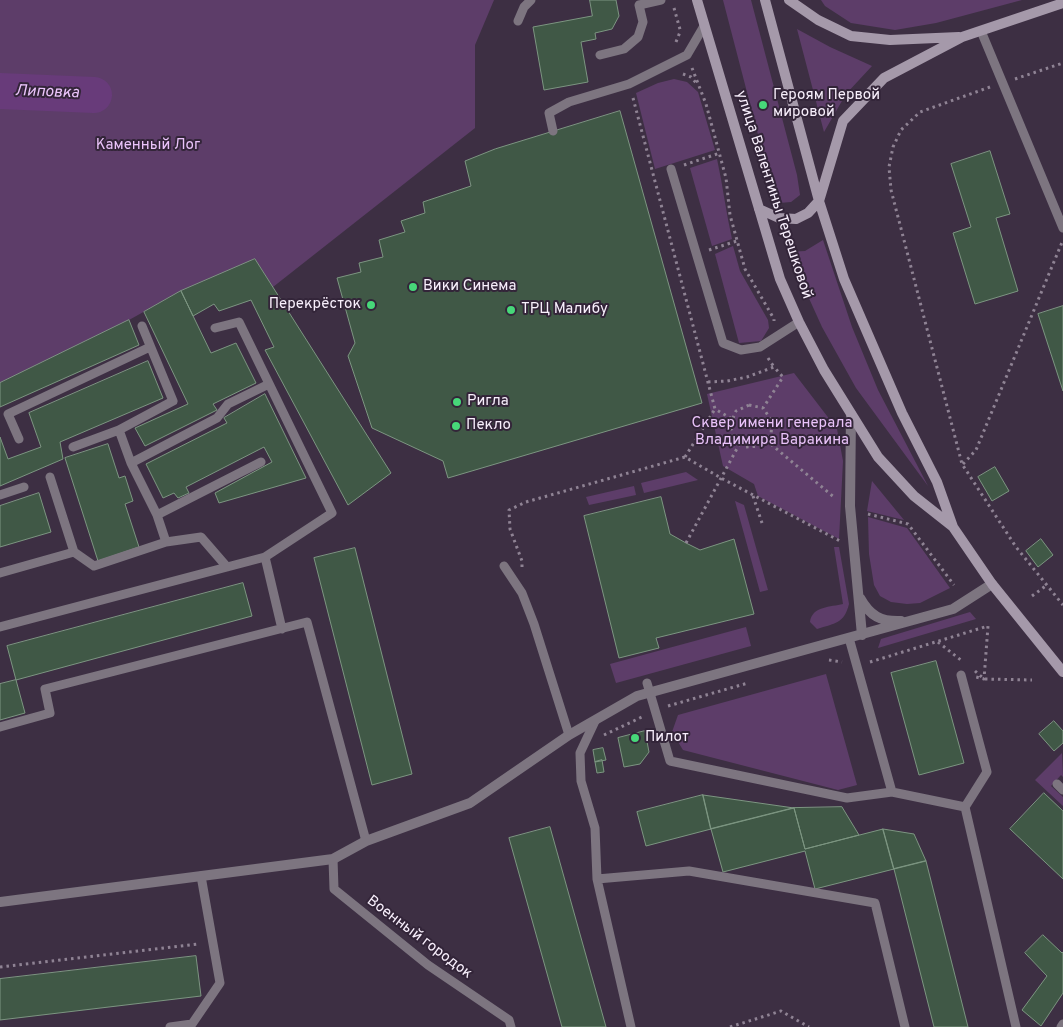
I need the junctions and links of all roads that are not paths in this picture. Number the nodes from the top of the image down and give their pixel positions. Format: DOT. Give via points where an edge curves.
graph roads {
  1 [pos="531,0"];
  2 [pos="661,0"];
  3 [pos="696,0"];
  4 [pos="765,0"];
  5 [pos="789,0"];
  6 [pos="1063,2"];
  7 [pos="638,3"];
  8 [pos="518,21"];
  9 [pos="704,26"];
  10 [pos="981,31"];
  11 [pos="962,37"];
  12 [pos="600,55"];
  13 [pos="554,131"];
  14 [pos="671,169"];
  15 [pos="819,201"];
  16 [pos="759,209"];
  17 [pos="1063,228"];
  18 [pos="799,322"];
  19 [pos="142,326"];
  20 [pos="215,328"];
  21 [pos="150,347"];
  22 [pos="269,384"];
  23 [pos="851,414"];
  24 [pos="119,430"];
  25 [pos="19,439"];
  26 [pos="73,448"];
  27 [pos="261,462"];
  28 [pos="131,463"];
  29 [pos="50,477"];
  30 [pos="24,487"];
  31 [pos="0,495"];
  32 [pos="157,515"];
  33 [pos="953,527"];
  34 [pos="166,542"];
  35 [pos="74,552"];
  36 [pos="265,557"];
  37 [pos="504,566"];
  38 [pos="227,567"];
  39 [pos="0,573"];
  40 [pos="992,584"];
  41 [pos="859,595"];
  42 [pos="910,621"];
  43 [pos="0,627"];
  44 [pos="282,629"];
  45 [pos="862,634"];
  46 [pos="850,638"];
  47 [pos="1063,672"];
  48 [pos="961,675"];
  49 [pos="648,688"];
  50 [pos="595,721"];
  51 [pos="0,727"];
  52 [pos="569,735"];
  53 [pos="892,792"];
  54 [pos="965,807"];
  55 [pos="366,841"];
  56 [pos="333,859"];
  57 [pos="201,876"];
  58 [pos="597,879"];
  59 [pos="0,902"];
  60 [pos="170,1027"];
  61 [pos="511,1027"];
  62 [pos="631,1027"];
  63 [pos="905,1027"];
  64 [pos="1016,1027"];
  1 -- 8 [label="lane"];
  2 -- 7 [label="lane"];
  3 -- 9 [label="main road, улица Валентины Терешковой"];
  4 -- 15 [label="main road, улица Валентины Терешковой"];
  5 -- 11 [label="main road" via="818,20 851,36 890,40"];
  6 -- 10 [label="main road"];
  7 -- 12 [label="lane" via="643,22 638,37 624,49"];
  9 -- 13 [label="lane" via="687,55 629,84 569,102 549,113"];
  9 -- 16 [label="main road, улица Валентины Терешковой"];
  10 -- 11 [label="main road"];
  10 -- 17 [label="lane"];
  11 -- 15 [label="main road" via="884,78 843,121"];
  14 -- 18 [label="lane" via="723,342 741,350 760,347"];
  15 -- 16 [label="main road" via="808,213 796,219 779,218"];
  15 -- 33 [label="main road, улица Валентины Терешковой" via="844,279 902,413 937,482"];
  16 -- 18 [label="main road, улица Валентины Терешковой" via="780,278"];
  18 -- 23 [label="main road, улица Валентины Терешковой"];
  19 -- 21 [label="lane"];
  20 -- 22 [label="lane" via="239,322"];
  21 -- 24 [label="lane" via="173,401"];
  21 -- 25 [label="lane" via="8,414"];
  22 -- 28 [label="lane" via="228,404 217,418"];
  22 -- 36 [label="lane" via="332,513"];
  23 -- 33 [label="main road, улица Валентины Терешковой" via="878,457 914,496"];
  23 -- 41 [label="street" via="850,506"];
  24 -- 26 [label="lane"];
  24 -- 28 [label="lane"];
  27 -- 32 [label="lane"];
  28 -- 32 [label="lane"];
  29 -- 35 [label="lane"];
  30 -- 31 [label="lane"];
  32 -- 34 [label="lane"];
  33 -- 40 [label="main road, улица Валентины Терешковой"];
  34 -- 35 [label="lane" via="94,566"];
  34 -- 38 [label="lane" via="201,537"];
  35 -- 39 [label="lane"];
  36 -- 38 [label="lane"];
  36 -- 44 [label="lane"];
  37 -- 52 [label="lane" via="522,593 534,624"];
  38 -- 43 [label="lane"];
  40 -- 42 [label="street" via="953,609"];
  40 -- 47 [label="main road, улица Валентины Терешковой"];
  41 -- 42 [label="street" via="875,616"];
  41 -- 45 [label="street"];
  42 -- 45 [label="street"];
  44 -- 51 [label="lane" via="45,689 50,713"];
  44 -- 55 [label="lane" via="307,622"];
  45 -- 46 [label="street"];
  46 -- 49 [label="street"];
  46 -- 53 [label="lane"];
  48 -- 54 [label="lane" via="986,772"];
  49 -- 50 [label="street"];
  49 -- 53 [label="lane" via="670,761 847,798"];
  50 -- 52 [label="street"];
  50 -- 58 [label="lane" via="580,753 581,781 594,828"];
  52 -- 55 [label="street" via="470,803"];
  53 -- 54 [label="lane"];
  54 -- 64 [label="lane"];
  55 -- 56 [label="street"];
  56 -- 57 [label="street"];
  56 -- 61 [label="lane, Военный городок" via="334,889 428,965 509,1020"];
  57 -- 59 [label="street"];
  57 -- 60 [label="lane" via="220,983 192,1024"];
  58 -- 62 [label="lane"];
  58 -- 63 [label="lane" via="689,871 875,903"];
}
